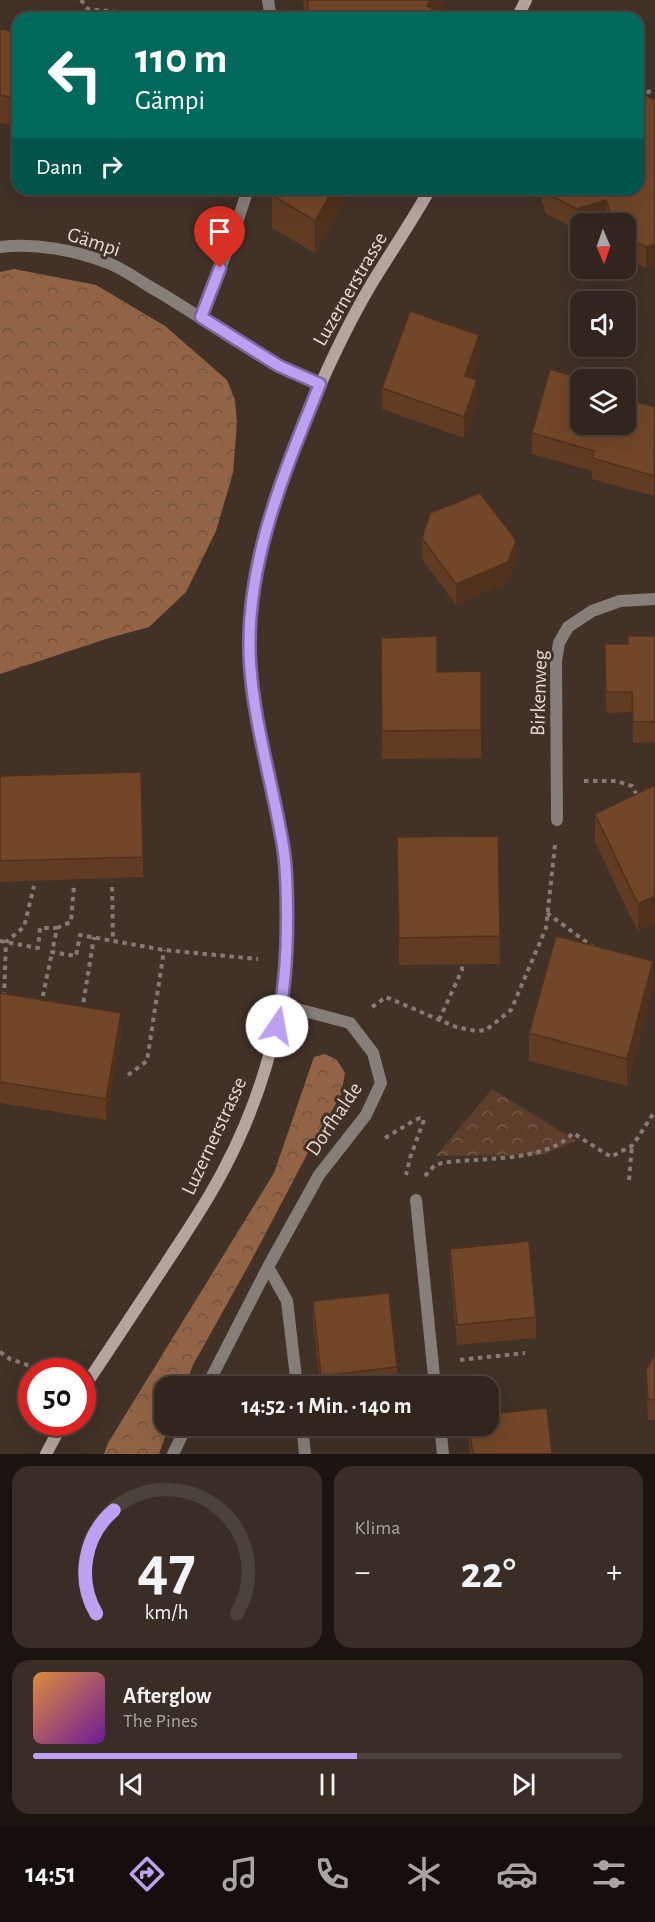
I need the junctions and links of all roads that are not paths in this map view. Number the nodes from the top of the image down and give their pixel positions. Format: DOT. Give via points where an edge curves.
graph roads {
  1 [pos="246,195"];
  2 [pos="426,195"];
  3 [pos="0,247"];
  4 [pos="201,317"];
  5 [pos="320,384"];
  6 [pos="655,598"];
  7 [pos="557,820"];
  8 [pos="282,1005"];
  9 [pos="416,1200"];
  10 [pos="268,1267"];
  11 [pos="96,1369"];
  12 [pos="212,1376"];
  13 [pos="296,1376"];
  14 [pos="434,1376"];
  15 [pos="56,1436"];
  16 [pos="182,1436"];
  17 [pos="303,1436"];
  18 [pos="441,1436"];
  19 [pos="46,1454"];
  20 [pos="172,1454"];
  21 [pos="305,1454"];
  22 [pos="443,1454"];
  1 -- 4 [label="street"];
  2 -- 5 [label="main road, Luzernerstrasse" via="371,285"];
  3 -- 4 [label="street, Gämpi" via="23,245 62,250 109,263"];
  4 -- 5 [label="street, Gämpi" via="279,366"];
  5 -- 8 [label="main road, Luzernerstrasse" via="269,516 250,616 250,663 257,720 287,884 287,961"];
  6 -- 7 [label="street, Birkenweg" via="620,602 592,611 568,627 559,643"];
  8 -- 10 [label="street, Dorfhalde" via="350,1023 373,1053 381,1083 366,1114 319,1174"];
  8 -- 11 [label="main road, Luzernerstrasse" via="255,1102 225,1168 207,1202"];
  9 -- 14 [label="street"];
  10 -- 12 [label="street, Dorfhalde"];
  10 -- 13 [label="street" via="287,1300"];
  15 -- 19 [label="main road"];
  16 -- 20 [label="street"];
  17 -- 21 [label="street"];
  18 -- 22 [label="street"];
}
